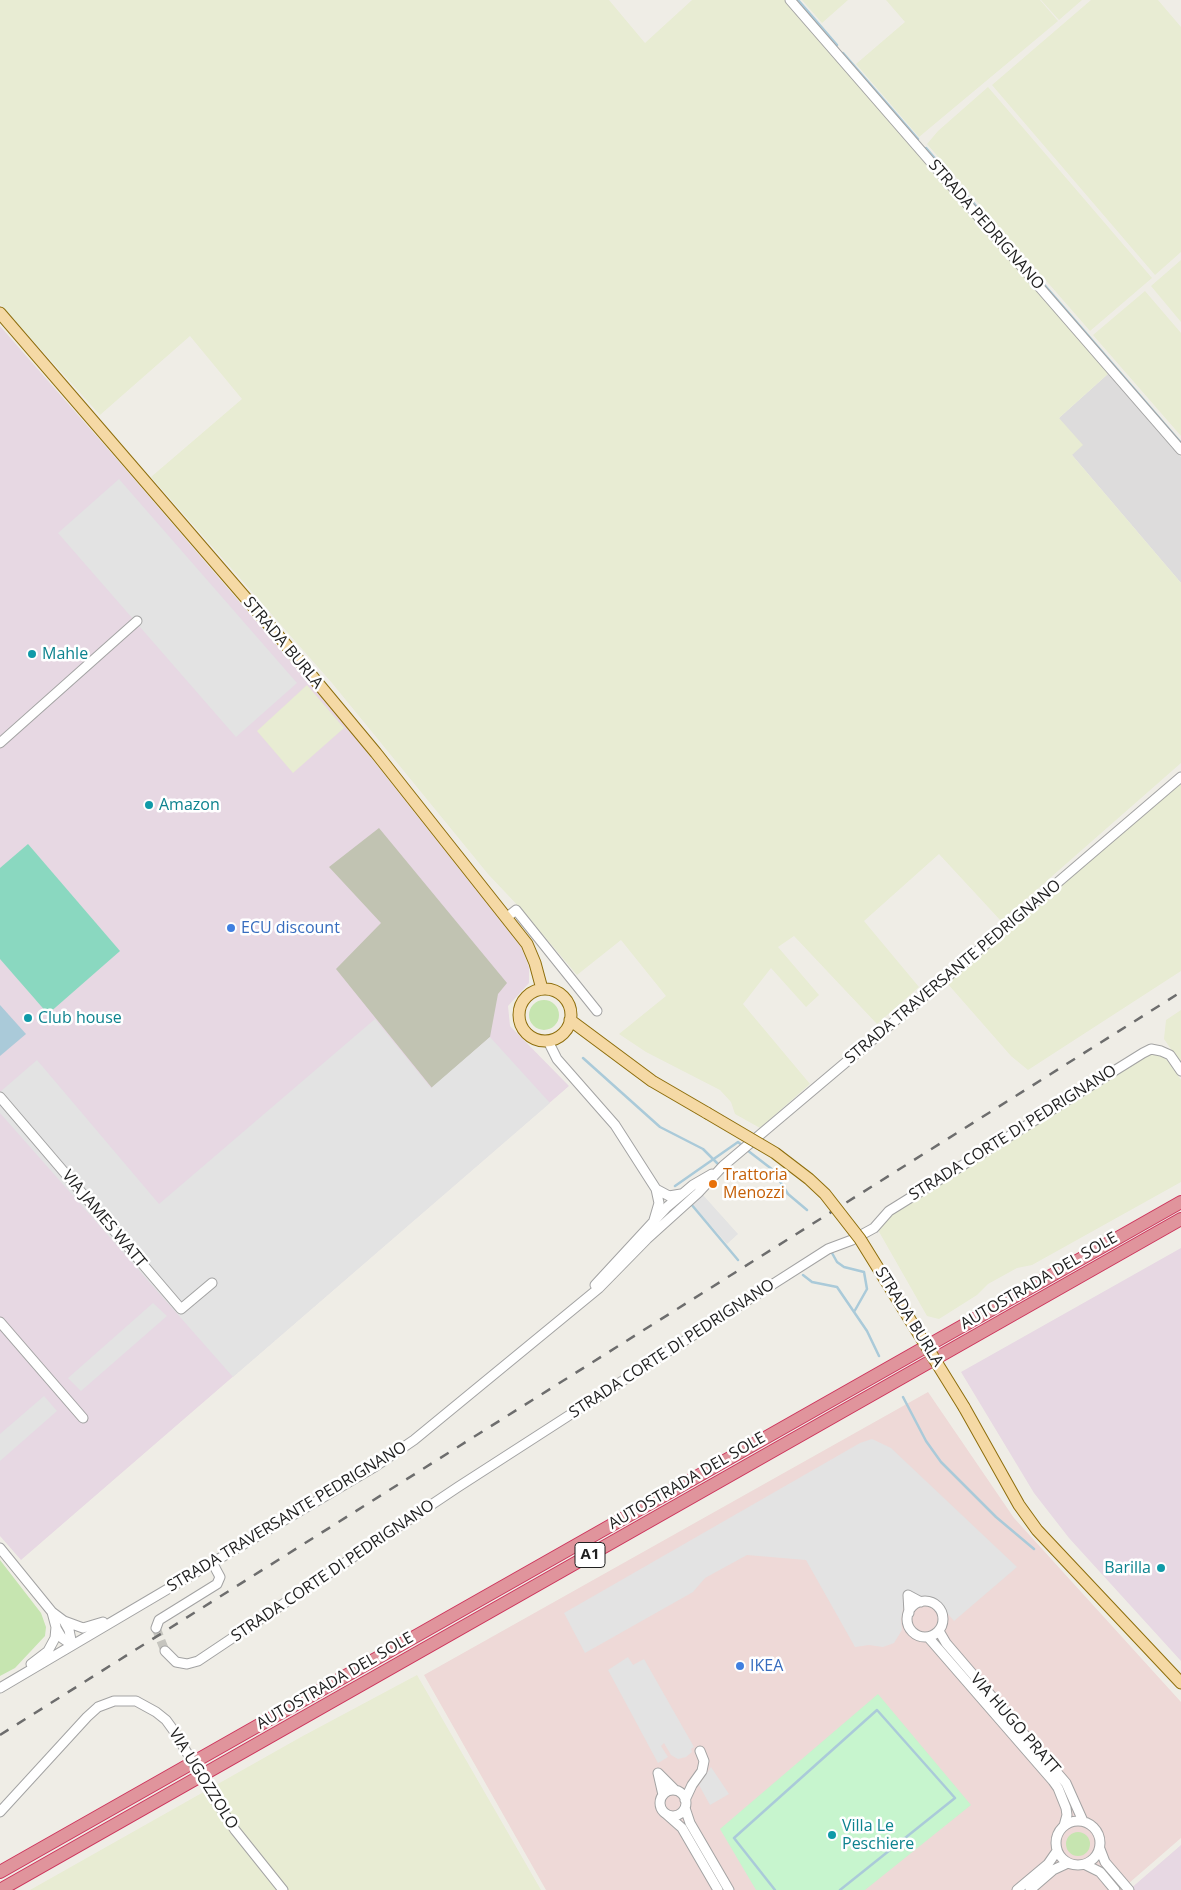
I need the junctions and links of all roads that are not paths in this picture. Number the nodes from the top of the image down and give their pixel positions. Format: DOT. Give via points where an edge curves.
graph roads {
  1 [pos="790,0"];
  2 [pos="0,313"];
  3 [pos="1181,450"];
  4 [pos="137,621"];
  5 [pos="0,743"];
  6 [pos="1181,777"];
  7 [pos="506,918"];
  8 [pos="542,989"];
  9 [pos="596,1011"];
  10 [pos="570,1020"];
  11 [pos="548,1041"];
  12 [pos="1181,1071"];
  13 [pos="0,1097"];
  14 [pos="723,1166"];
  15 [pos="656,1189"];
  16 [pos="683,1194"];
  17 [pos="1181,1202"];
  18 [pos="663,1205"];
  19 [pos="681,1207"];
  20 [pos="1181,1219"];
  21 [pos="623,1264"];
  22 [pos="212,1283"];
  23 [pos="580,1302"];
  24 [pos="0,1322"];
  25 [pos="83,1418"];
  26 [pos="0,1548"];
  27 [pos="212,1562"];
  28 [pos="52,1612"];
  29 [pos="127,1613"];
  30 [pos="64,1622"];
  31 [pos="56,1627"];
  32 [pos="156,1628"];
  33 [pos="939,1631"];
  34 [pos="928,1637"];
  35 [pos="72,1645"];
  36 [pos="165,1651"];
  37 [pos="14,1680"];
  38 [pos="1181,1682"];
  39 [pos="0,1688"];
  40 [pos="700,1751"];
  41 [pos="692,1785"];
  42 [pos="677,1791"];
  43 [pos="663,1795"];
  44 [pos="685,1804"];
  45 [pos="0,1812"];
  46 [pos="665,1813"];
  47 [pos="1083,1821"];
  48 [pos="1064,1826"];
  49 [pos="1100,1849"];
  50 [pos="1057,1851"];
  51 [pos="1068,1863"];
  52 [pos="1086,1864"];
  53 [pos="0,1872"];
  54 [pos="0,1890"];
  55 [pos="284,1890"];
  56 [pos="718,1890"];
  57 [pos="729,1890"];
  58 [pos="1017,1890"];
  59 [pos="1030,1890"];
  60 [pos="1116,1890"];
  61 [pos="1128,1890"];
  1 -- 3 [label="street, STRADA PEDRIGNANO"];
  2 -- 7 [label="main road, STRADA BURLA" via="345,716"];
  4 -- 5 [label="street"];
  6 -- 14 [label="street, STRADA TRAVERSANTE PEDRIGNANO"];
  7 -- 8 [label="main road, STRADA BURLA" via="527,944"];
  7 -- 9 [label="street" via="516,910"];
  8 -- 10 [label="main road" via="554,991 564,998 570,1008"];
  8 -- 11 [label="main road" via="526,997 520,1008 520,1020 525,1032"];
  10 -- 11 [label="main road" via="562,1034"];
  10 -- 38 [label="main road, STRADA BURLA, bridge" via="652,1081 775,1153 825,1194 860,1239 1037,1530"];
  11 -- 15 [label="street" via="557,1059 615,1125"];
  12 -- 36 [label="street, STRADA CORTE DI PEDRIGNANO" via="1170,1055 1151,1049 1143,1053 889,1211 874,1228 828,1249 726,1314 458,1487 198,1661 188,1664 176,1662"];
  13 -- 22 [label="street, VIA JAMES WATT" via="181,1309"];
  14 -- 16 [label="street, STRADA TRAVERSANTE PEDRIGNANO"];
  14 -- 19 [label="street, STRADA TRAVERSANTE PEDRIGNANO"];
  15 -- 16 [label="street" via="669,1196"];
  15 -- 18 [label="street" via="664,1198"];
  16 -- 18 [label="street, STRADA TRAVERSANTE PEDRIGNANO"];
  17 -- 53 [label="highway, AUTOSTRADA DEL SOLE / A1"];
  18 -- 19 [label="street"];
  18 -- 21 [label="street, STRADA TRAVERSANTE PEDRIGNANO" via="662,1218 639,1241"];
  18 -- 23 [label="street, STRADA TRAVERSANTE PEDRIGNANO" via="654,1220"];
  19 -- 21 [label="street, STRADA TRAVERSANTE PEDRIGNANO"];
  20 -- 54 [label="highway, AUTOSTRADA DEL SOLE / A1"];
  21 -- 23 [label="street, STRADA TRAVERSANTE PEDRIGNANO"];
  23 -- 27 [label="street, STRADA TRAVERSANTE PEDRIGNANO" via="414,1440 376,1466"];
  24 -- 25 [label="street"];
  26 -- 28 [label="street"];
  27 -- 29 [label="street, STRADA TRAVERSANTE PEDRIGNANO"];
  27 -- 32 [label="street" via="220,1577 217,1584 159,1620"];
  28 -- 30 [label="street"];
  28 -- 31 [label="street"];
  29 -- 30 [label="street" via="83,1628"];
  29 -- 35 [label="street, STRADA TRAVERSANTE PEDRIGNANO"];
  30 -- 35 [label="street"];
  31 -- 35 [label="street" via="62,1638"];
  31 -- 37 [label="street" via="55,1638 48,1651"];
  33 -- 34 [label="street"];
  33 -- 34 [label="street" via="943,1621 941,1611 933,1604 921,1602 912,1608 907,1621 918,1636"];
  33 -- 47 [label="street, VIA HUGO PRATT" via="1066,1783"];
  34 -- 48 [label="street, VIA HUGO PRATT" via="1053,1781 1066,1808"];
  35 -- 37 [label="street, STRADA TRAVERSANTE PEDRIGNANO"];
  37 -- 39 [label="street, STRADA TRAVERSANTE PEDRIGNANO"];
  40 -- 41 [label="street" via="704,1766"];
  41 -- 42 [label="street"];
  41 -- 44 [label="street"];
  42 -- 43 [label="street"];
  42 -- 43 [label="street" via="658,1772"];
  42 -- 44 [label="street"];
  43 -- 46 [label="street" via="661,1807"];
  44 -- 46 [label="street" via="677,1815"];
  44 -- 57 [label="street" via="690,1823"];
  45 -- 55 [label="street, VIA UGOZZOLO, bridge" via="98,1707 114,1701 136,1701 166,1720 235,1830"];
  46 -- 56 [label="street" via="682,1828"];
  47 -- 48 [label="street"];
  47 -- 49 [label="street" via="1097,1831"];
  48 -- 50 [label="street" via="1056,1839"];
  49 -- 52 [label="street" via="1096,1858"];
  49 -- 61 [label="street" via="1105,1862"];
  50 -- 51 [label="street" via="1060,1858"];
  50 -- 58 [label="street" via="1048,1864"];
  51 -- 52 [label="street" via="1075,1866"];
  51 -- 59 [label="street" via="1058,1867"];
  52 -- 60 [label="street" via="1100,1872"];
}
